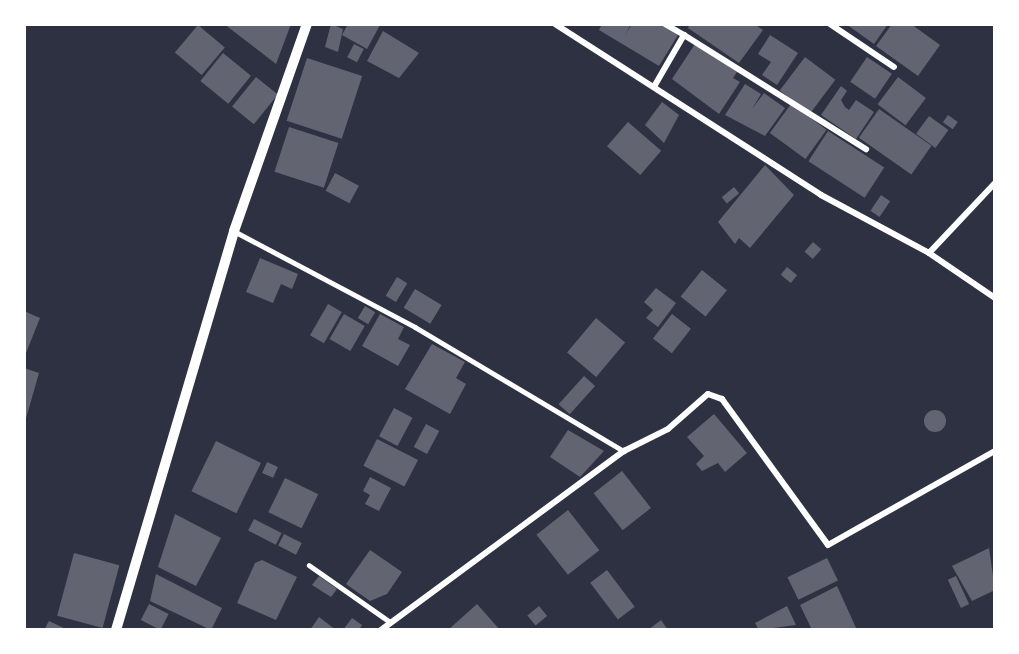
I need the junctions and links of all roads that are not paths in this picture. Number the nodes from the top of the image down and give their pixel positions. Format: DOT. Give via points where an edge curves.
graph roads {
  1 [pos="307,24"];
  2 [pos="555,24"];
  3 [pos="665,24"];
  4 [pos="830,24"];
  5 [pos="684,36"];
  6 [pos="894,67"];
  7 [pos="655,85"];
  8 [pos="866,149"];
  9 [pos="995,183"];
  10 [pos="234,231"];
  11 [pos="929,253"];
  12 [pos="994,296"];
  13 [pos="624,451"];
  14 [pos="995,451"];
  15 [pos="309,565"];
  16 [pos="390,622"];
  17 [pos="116,630"];
  18 [pos="381,630"];
  1 -- 10 [label="street"];
  2 -- 7 [label="street"];
  3 -- 5 [label="street"];
  4 -- 6 [label="street"];
  5 -- 7 [label="street"];
  5 -- 8 [label="street"];
  7 -- 11 [label="street" via="821,195"];
  9 -- 11 [label="street"];
  10 -- 13 [label="lane" via="415,327"];
  10 -- 17 [label="street"];
  11 -- 12 [label="street"];
  13 -- 14 [label="street" via="668,429 714,393 828,545"];
  13 -- 16 [label="street"];
  15 -- 16 [label="lane"];
  16 -- 18 [label="street"];
}
